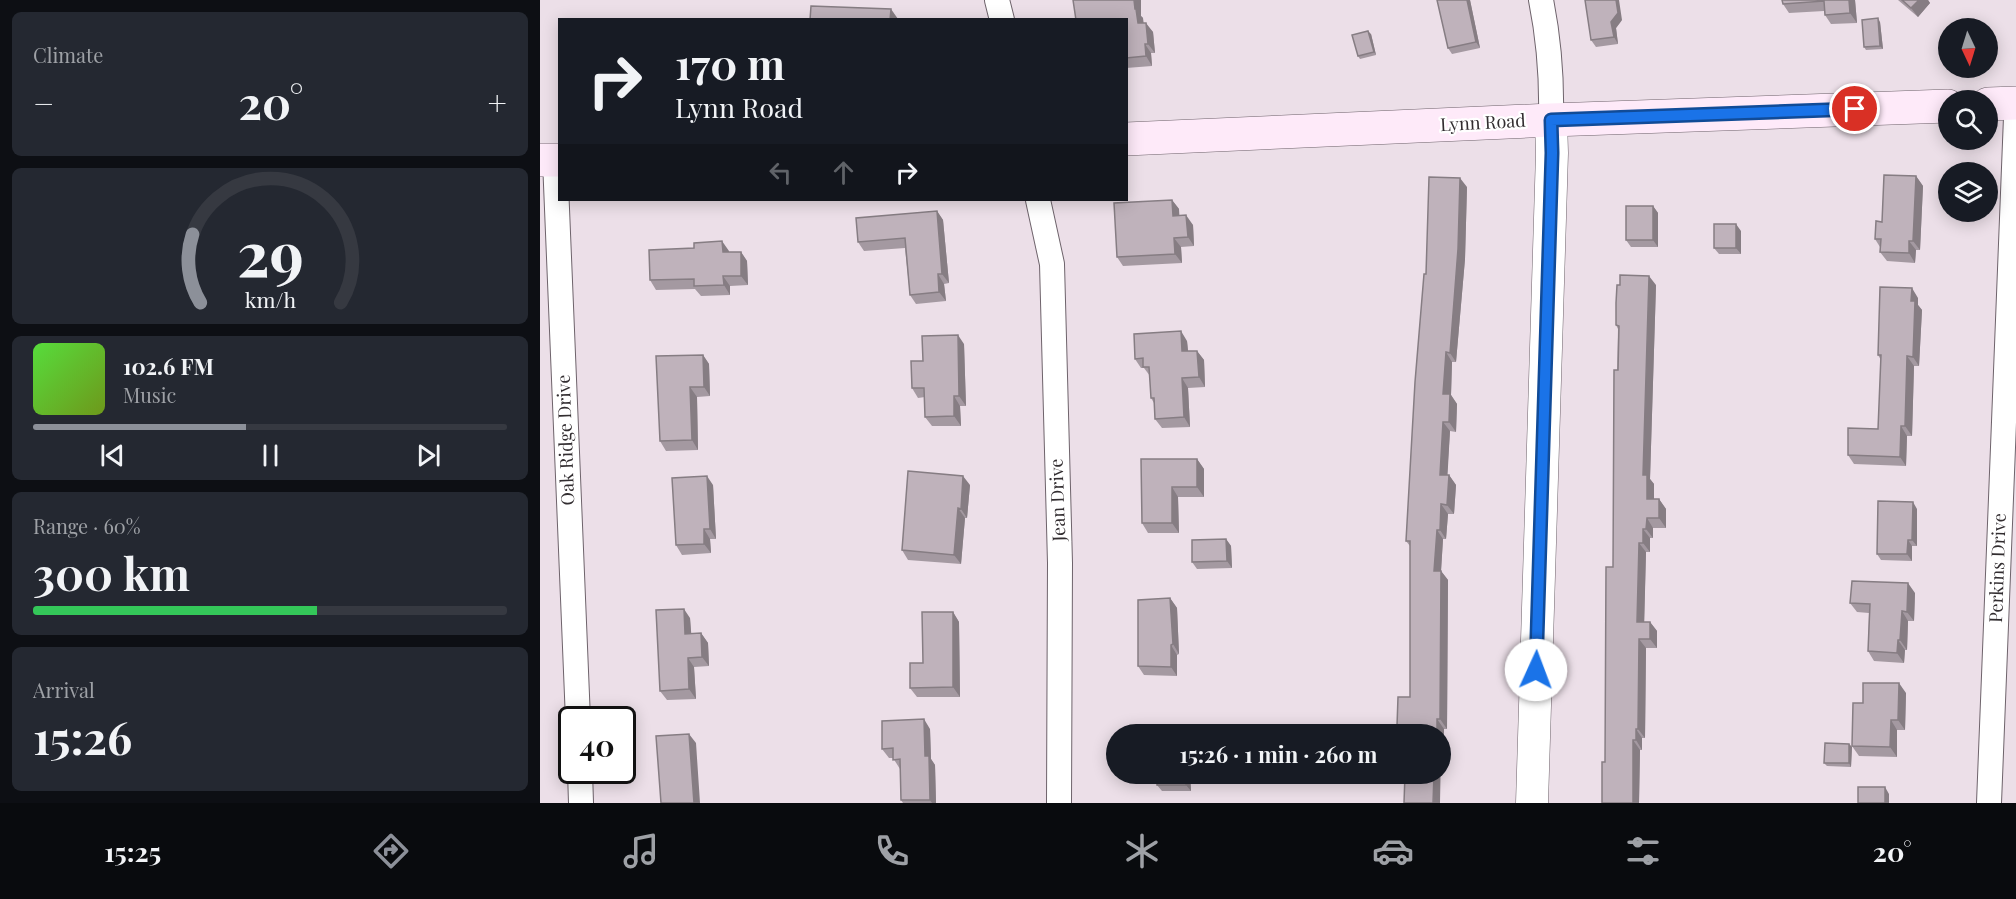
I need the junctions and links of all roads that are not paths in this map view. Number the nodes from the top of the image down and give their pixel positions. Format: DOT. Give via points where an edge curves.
graph roads {
  1 [pos="997,0"];
  2 [pos="1542,0"];
  3 [pos="1002,18"];
  4 [pos="2016,103"];
  5 [pos="1998,104"];
  6 [pos="1938,105"];
  7 [pos="2016,117"];
  8 [pos="1551,120"];
  9 [pos="1128,138"];
  10 [pos="552,160"];
  11 [pos="1038,201"];
  12 [pos="2007,548"];
  13 [pos="577,706"];
  14 [pos="580,784"];
  15 [pos="581,803"];
  16 [pos="1059,803"];
  17 [pos="1532,803"];
  18 [pos="1989,803"];
  1 -- 3 [label="street"];
  2 -- 8 [label="street" via="1552,84"];
  4 -- 5 [label="main road"];
  6 -- 8 [label="main road, Lynn Road"];
  7 -- 12 [label="street, Perkins Drive"];
  8 -- 9 [label="main road, Lynn Road"];
  8 -- 17 [label="street"];
  10 -- 13 [label="street, Oak Ridge Drive"];
  11 -- 16 [label="street, Jean Drive" via="1052,264 1059,563"];
  12 -- 18 [label="street, Perkins Drive"];
  14 -- 15 [label="street"];
}
